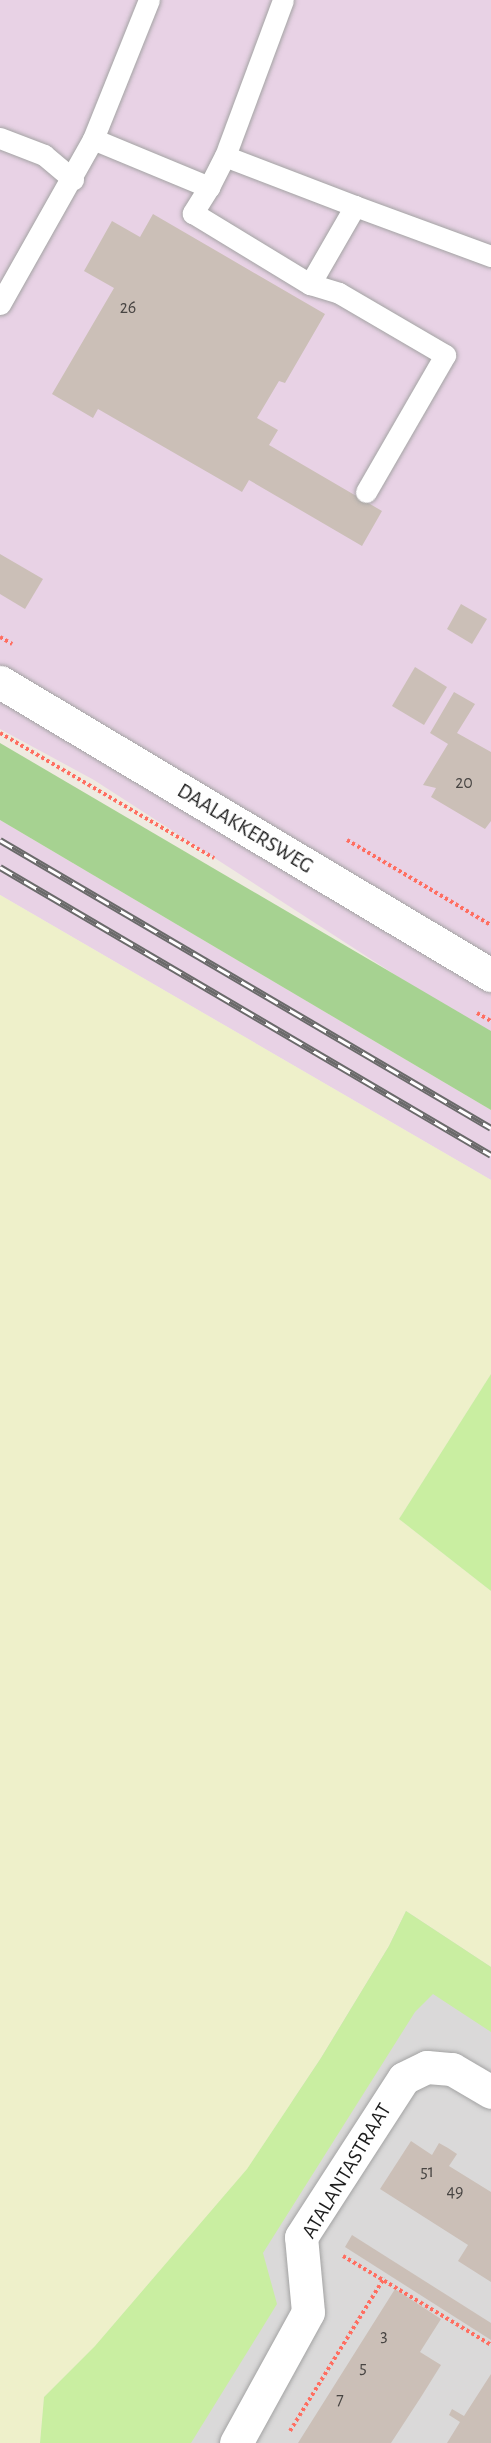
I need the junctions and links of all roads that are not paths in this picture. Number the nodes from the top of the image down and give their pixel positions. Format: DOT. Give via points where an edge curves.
graph roads {
  1 [pos="149,0"];
  2 [pos="283,0"];
  3 [pos="0,138"];
  4 [pos="93,139"];
  5 [pos="225,156"];
  6 [pos="73,179"];
  7 [pos="209,187"];
  8 [pos="355,206"];
  9 [pos="491,256"];
  10 [pos="310,284"];
  11 [pos="0,304"];
  12 [pos="366,492"];
  13 [pos="0,682"];
  14 [pos="491,975"];
  15 [pos="491,2092"];
  16 [pos="236,2443"];
  1 -- 4 [label="lane"];
  2 -- 5 [label="lane"];
  3 -- 6 [label="lane" via="44,155"];
  4 -- 6 [label="lane"];
  4 -- 7 [label="lane"];
  5 -- 7 [label="lane"];
  5 -- 8 [label="lane"];
  6 -- 11 [label="lane"];
  7 -- 10 [label="lane" via="194,213"];
  8 -- 9 [label="lane"];
  8 -- 10 [label="lane"];
  10 -- 12 [label="lane" via="339,293 445,355"];
  13 -- 14 [label="street, DAALAKKERSWEG"];
  15 -- 16 [label="street, ATALANTASTRAAT" via="452,2069 428,2067 404,2078 301,2237 308,2312"];
}
